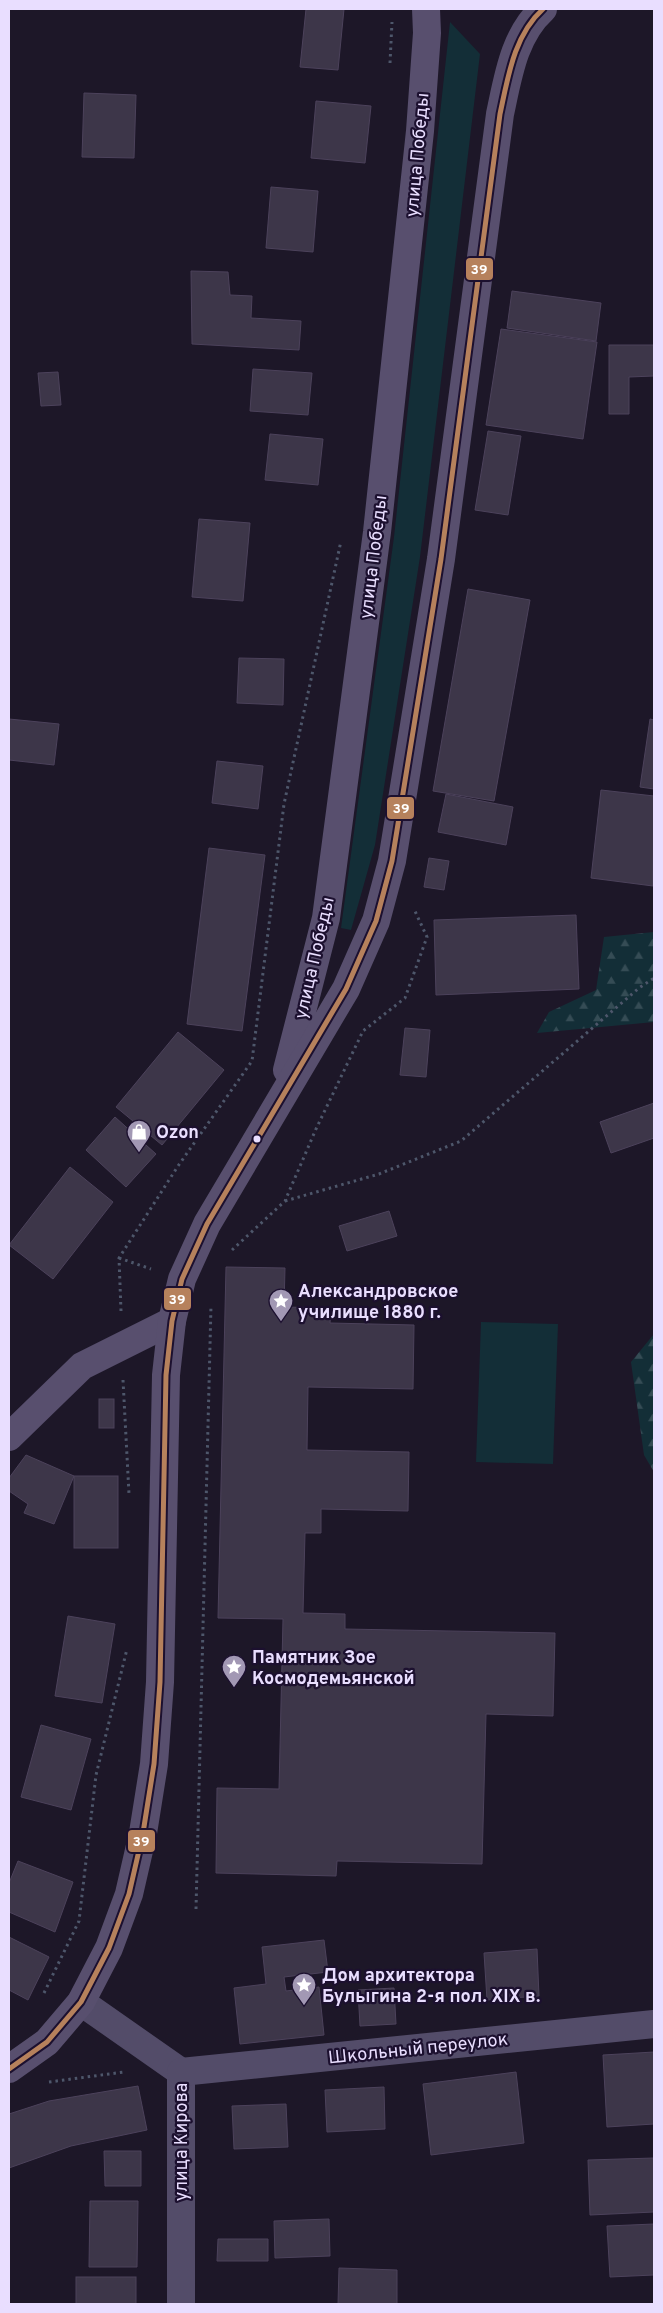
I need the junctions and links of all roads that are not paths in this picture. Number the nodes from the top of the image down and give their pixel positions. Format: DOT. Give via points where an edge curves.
graph roads {
  1 [pos="426,9"];
  2 [pos="543,9"];
  3 [pos="279,1100"];
  4 [pos="172,1321"];
  5 [pos="9,1437"];
  6 [pos="81,2002"];
  7 [pos="654,2024"];
  8 [pos="9,2069"];
  9 [pos="181,2072"];
  10 [pos="181,2304"];
  1 -- 3 [label="main road, улица Победы" via="420,131 378,523 327,908"];
  2 -- 3 [label="main road" via="531,20 511,63 500,114 441,559 392,861 376,922 346,989"];
  3 -- 4 [label="main road" via="207,1224 182,1279"];
  4 -- 5 [label="main road" via="82,1366"];
  4 -- 6 [label="main road" via="166,1375 160,1682 154,1764 129,1894 109,1948"];
  6 -- 8 [label="main road" via="47,2042"];
  6 -- 9 [label="street, улица Кирова"];
  7 -- 9 [label="street, Школьный переулок"];
  9 -- 10 [label="street, улица Кирова"];
}
